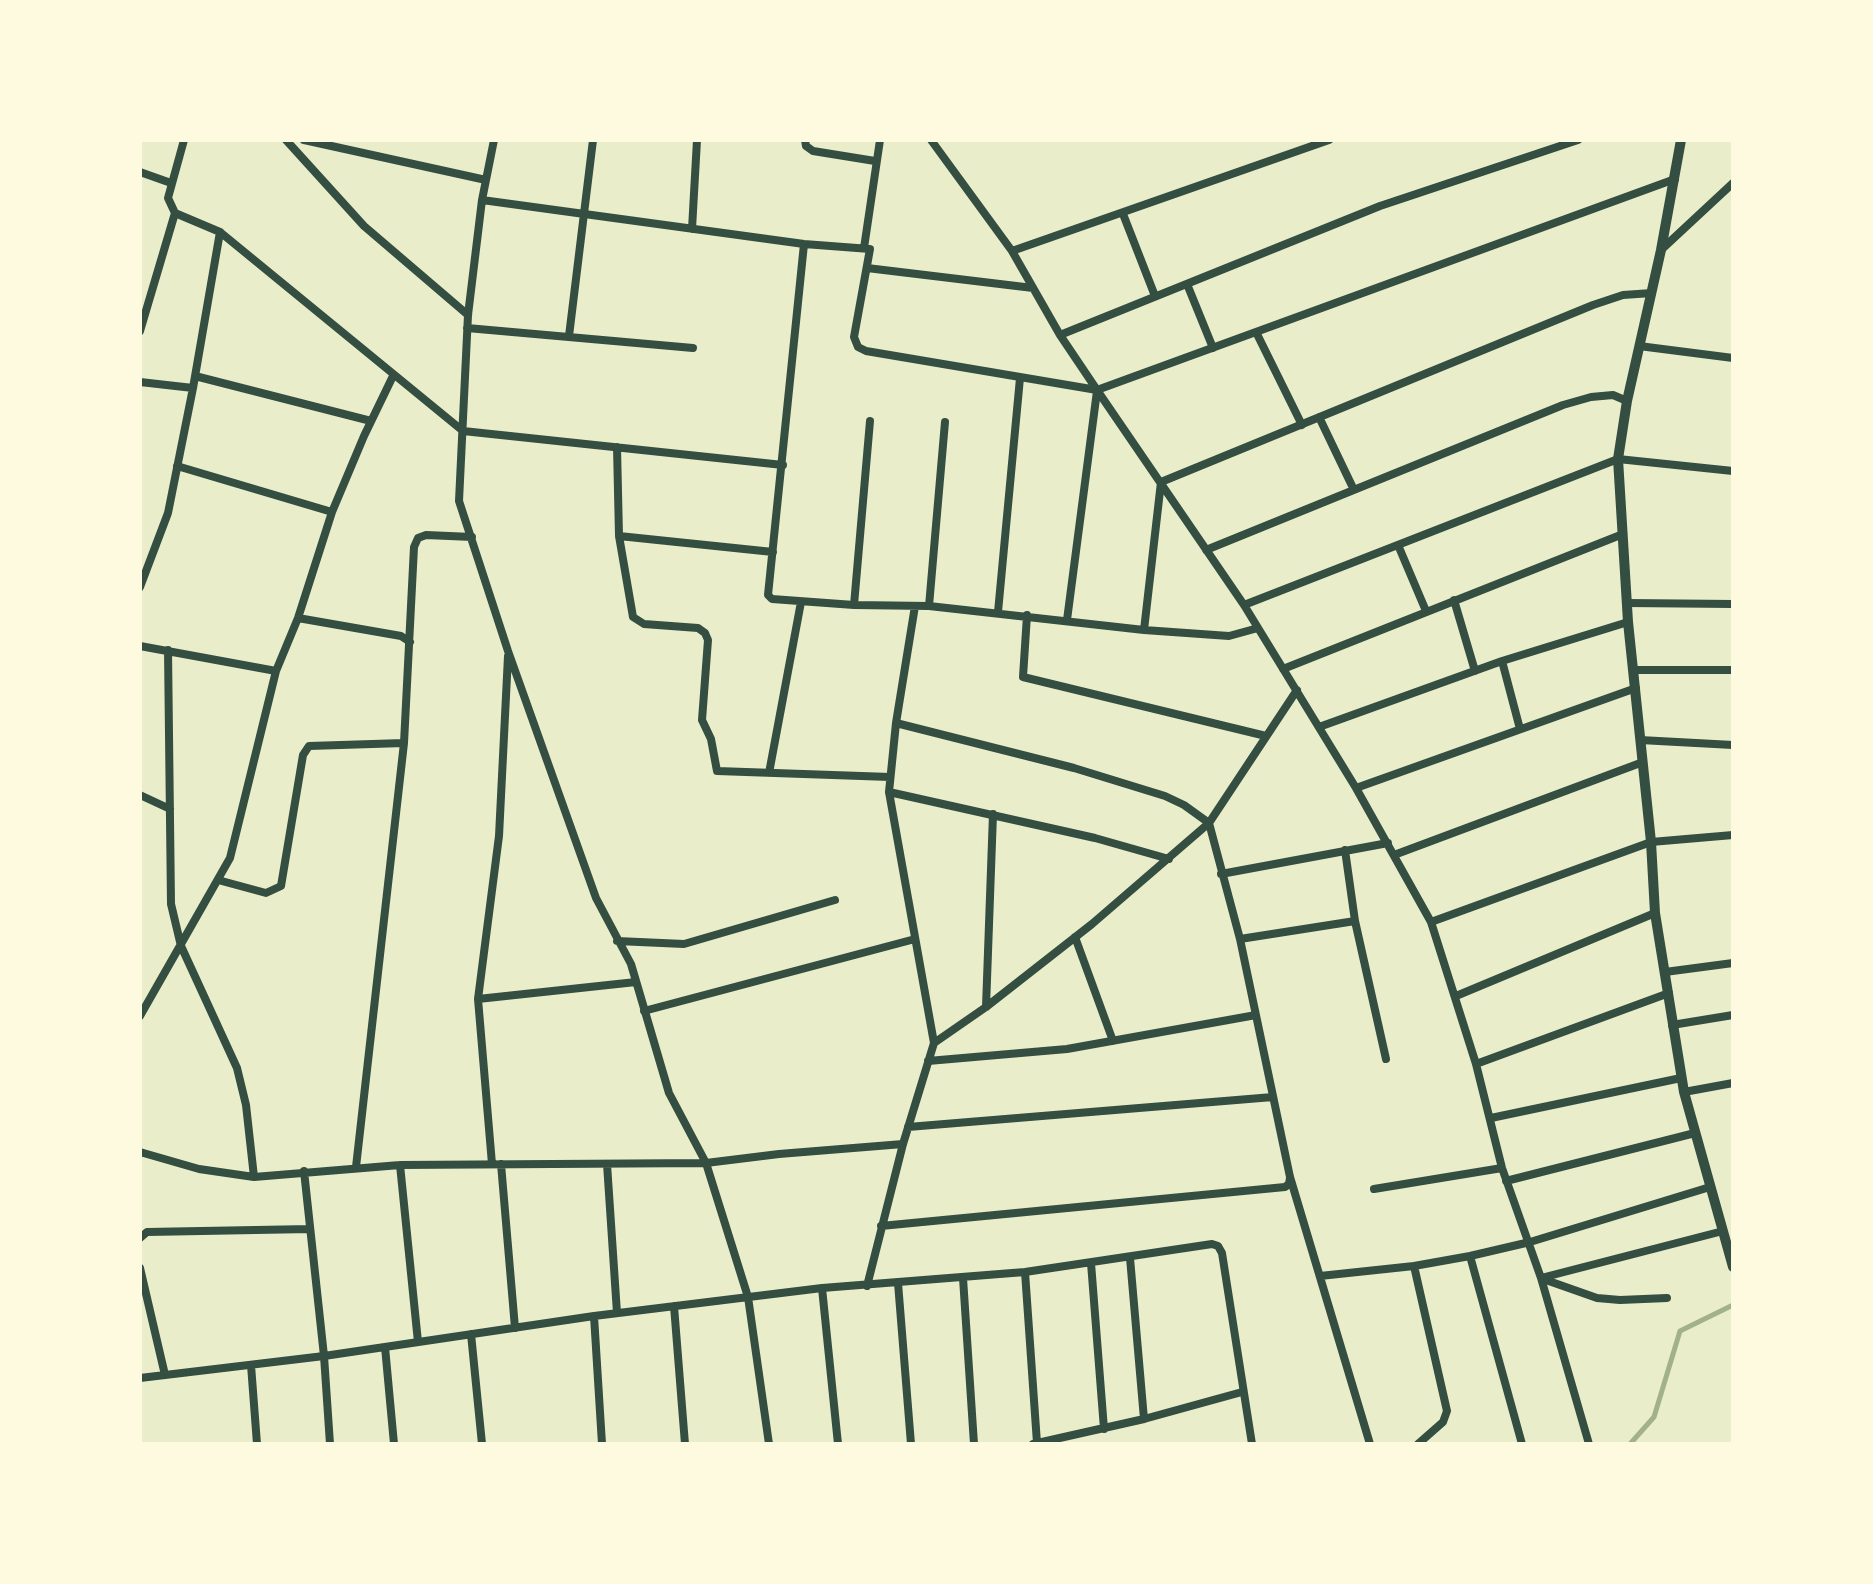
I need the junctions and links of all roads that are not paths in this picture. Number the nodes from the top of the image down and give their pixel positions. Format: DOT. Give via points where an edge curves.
graph roads {
  1 [pos="184,140"];
  2 [pos="286,140"];
  3 [pos="304,140"];
  4 [pos="494,140"];
  5 [pos="593,140"];
  6 [pos="697,140"];
  7 [pos="805,140"];
  8 [pos="880,140"];
  9 [pos="931,140"];
  10 [pos="1329,140"];
  11 [pos="1578,140"];
  12 [pos="1681,140"];
  13 [pos="875,161"];
  14 [pos="140,172"];
  15 [pos="1675,179"];
  16 [pos="486,180"];
  17 [pos="171,183"];
  18 [pos="1733,183"];
  19 [pos="482,200"];
  20 [pos="175,213"];
  21 [pos="583,214"];
  22 [pos="1123,214"];
  23 [pos="692,229"];
  24 [pos="220,232"];
  25 [pos="804,244"];
  26 [pos="864,248"];
  27 [pos="1661,250"];
  28 [pos="1012,251"];
  29 [pos="867,268"];
  30 [pos="1187,284"];
  31 [pos="1033,288"];
  32 [pos="1652,293"];
  33 [pos="1155,296"];
  34 [pos="468,315"];
  35 [pos="467,328"];
  36 [pos="140,331"];
  37 [pos="1256,332"];
  38 [pos="1060,335"];
  39 [pos="569,336"];
  40 [pos="1639,346"];
  41 [pos="693,348"];
  42 [pos="1213,348"];
  43 [pos="1733,358"];
  44 [pos="195,376"];
  45 [pos="393,376"];
  46 [pos="1020,378"];
  47 [pos="140,382"];
  48 [pos="193,388"];
  49 [pos="1097,390"];
  50 [pos="1627,401"];
  51 [pos="1319,417"];
  52 [pos="371,421"];
  53 [pos="870,421"];
  54 [pos="945,422"];
  55 [pos="1302,425"];
  56 [pos="463,431"];
  57 [pos="617,447"];
  58 [pos="1618,459"];
  59 [pos="783,465"];
  60 [pos="177,466"];
  61 [pos="1733,471"];
  62 [pos="1161,482"];
  63 [pos="1354,490"];
  64 [pos="332,512"];
  65 [pos="1623,534"];
  66 [pos="619,536"];
  67 [pos="472,537"];
  68 [pos="1398,545"];
  69 [pos="1206,550"];
  70 [pos="773,552"];
  71 [pos="140,587"];
  72 [pos="1454,600"];
  73 [pos="801,602"];
  74 [pos="1627,603"];
  75 [pos="1733,604"];
  76 [pos="854,605"];
  77 [pos="1244,605"];
  78 [pos="915,606"];
  79 [pos="929,606"];
  80 [pos="1426,611"];
  81 [pos="998,612"];
  82 [pos="1027,615"];
  83 [pos="298,618"];
  84 [pos="1067,620"];
  85 [pos="1628,622"];
  86 [pos="1258,628"];
  87 [pos="1144,630"];
  88 [pos="410,642"];
  89 [pos="140,646"];
  90 [pos="168,650"];
  91 [pos="508,651"];
  92 [pos="1502,661"];
  93 [pos="1283,669"];
  94 [pos="1633,670"];
  95 [pos="1733,670"];
  96 [pos="276,671"];
  97 [pos="1475,671"];
  98 [pos="1636,688"];
  99 [pos="1297,690"];
  100 [pos="896,723"];
  101 [pos="1319,727"];
  102 [pos="1520,729"];
  103 [pos="1266,736"];
  104 [pos="1640,740"];
  105 [pos="404,743"];
  106 [pos="1733,745"];
  107 [pos="1643,762"];
  108 [pos="769,773"];
  109 [pos="890,777"];
  110 [pos="1356,788"];
  111 [pos="889,792"];
  112 [pos="140,795"];
  113 [pos="170,809"];
  114 [pos="993,814"];
  115 [pos="1209,823"];
  116 [pos="1733,835"];
  117 [pos="1651,842"];
  118 [pos="1388,843"];
  119 [pos="1345,850"];
  120 [pos="1394,855"];
  121 [pos="1169,859"];
  122 [pos="1221,874"];
  123 [pos="218,880"];
  124 [pos="835,900"];
  125 [pos="1655,913"];
  126 [pos="1355,921"];
  127 [pos="1431,922"];
  128 [pos="1075,937"];
  129 [pos="915,939"];
  130 [pos="1240,939"];
  131 [pos="617,941"];
  132 [pos="181,946"];
  133 [pos="1733,963"];
  134 [pos="1665,972"];
  135 [pos="636,982"];
  136 [pos="1669,993"];
  137 [pos="1456,996"];
  138 [pos="478,999"];
  139 [pos="986,1007"];
  140 [pos="644,1011"];
  141 [pos="1256,1015"];
  142 [pos="1733,1015"];
  143 [pos="140,1016"];
  144 [pos="1672,1025"];
  145 [pos="1113,1041"];
  146 [pos="934,1043"];
  147 [pos="1386,1059"];
  148 [pos="928,1061"];
  149 [pos="1476,1064"];
  150 [pos="1681,1078"];
  151 [pos="1733,1083"];
  152 [pos="1684,1092"];
  153 [pos="1273,1097"];
  154 [pos="1491,1118"];
  155 [pos="908,1127"];
  156 [pos="1695,1133"];
  157 [pos="903,1144"];
  158 [pos="140,1152"];
  159 [pos="706,1163"];
  160 [pos="496,1164"];
  161 [pos="607,1164"];
  162 [pos="400,1165"];
  163 [pos="356,1167"];
  164 [pos="1502,1168"];
  165 [pos="304,1171"];
  166 [pos="254,1177"];
  167 [pos="1290,1177"];
  168 [pos="1506,1181"];
  169 [pos="1710,1187"];
  170 [pos="1374,1189"];
  171 [pos="881,1226"];
  172 [pos="310,1229"];
  173 [pos="1723,1231"];
  174 [pos="140,1238"];
  175 [pos="1530,1242"];
  176 [pos="1470,1256"];
  177 [pos="1130,1258"];
  178 [pos="1091,1263"];
  179 [pos="1414,1266"];
  180 [pos="1733,1267"];
  181 [pos="140,1268"];
  182 [pos="1025,1272"];
  183 [pos="1320,1276"];
  184 [pos="963,1278"];
  185 [pos="1541,1278"];
  186 [pos="898,1283"];
  187 [pos="867,1286"];
  188 [pos="822,1288"];
  189 [pos="748,1297"];
  190 [pos="1667,1298"];
  191 [pos="674,1306"];
  192 [pos="617,1313"];
  193 [pos="594,1316"];
  194 [pos="515,1328"];
  195 [pos="471,1334"];
  196 [pos="418,1342"];
  197 [pos="385,1347"];
  198 [pos="324,1356"];
  199 [pos="251,1365"];
  200 [pos="165,1375"];
  201 [pos="140,1378"];
  202 [pos="1242,1392"];
  203 [pos="1144,1419"];
  204 [pos="1104,1429"];
  205 [pos="1070,1440"];
  206 [pos="257,1444"];
  207 [pos="330,1444"];
  208 [pos="394,1444"];
  209 [pos="482,1444"];
  210 [pos="602,1444"];
  211 [pos="685,1444"];
  212 [pos="769,1444"];
  213 [pos="838,1444"];
  214 [pos="911,1444"];
  215 [pos="974,1444"];
  216 [pos="1035,1444"];
  217 [pos="1252,1444"];
  218 [pos="1370,1444"];
  219 [pos="1418,1444"];
  220 [pos="1522,1444"];
  221 [pos="1589,1444"];
  1 -- 17 [label="street"];
  2 -- 34 [label="street" via="364,226"];
  3 -- 16 [label="street"];
  4 -- 16 [label="street"];
  5 -- 21 [label="street"];
  6 -- 23 [label="street"];
  7 -- 13 [label="street" via="813,151"];
  8 -- 13 [label="street"];
  9 -- 28 [label="street"];
  10 -- 22 [label="street"];
  11 -- 30 [label="street" via="1380,206"];
  12 -- 15 [label="street"];
  13 -- 26 [label="street"];
  14 -- 17 [label="street"];
  15 -- 27 [label="street"];
  15 -- 37 [label="street"];
  16 -- 19 [label="street"];
  17 -- 20 [label="street" via="168,198"];
  18 -- 27 [label="street"];
  19 -- 21 [label="street"];
  19 -- 34 [label="street"];
  20 -- 24 [label="street"];
  20 -- 36 [label="street"];
  21 -- 23 [label="street"];
  21 -- 39 [label="street"];
  22 -- 28 [label="street"];
  22 -- 33 [label="street"];
  23 -- 25 [label="street"];
  24 -- 44 [label="street"];
  24 -- 45 [label="street"];
  25 -- 26 [label="street"];
  25 -- 59 [label="street"];
  26 -- 29 [label="street" via="870,249"];
  27 -- 32 [label="street"];
  28 -- 31 [label="street"];
  29 -- 31 [label="street"];
  29 -- 46 [label="street" via="854,337 858,347"];
  30 -- 33 [label="street"];
  30 -- 42 [label="street"];
  31 -- 38 [label="street"];
  32 -- 40 [label="street"];
  32 -- 51 [label="street" via="1593,305"];
  33 -- 38 [label="street"];
  34 -- 35 [label="street"];
  35 -- 39 [label="street"];
  35 -- 56 [label="street"];
  37 -- 42 [label="street"];
  37 -- 55 [label="street"];
  38 -- 49 [label="street"];
  39 -- 41 [label="street"];
  40 -- 43 [label="street"];
  40 -- 50 [label="street"];
  42 -- 49 [label="street"];
  44 -- 48 [label="street"];
  44 -- 52 [label="street"];
  45 -- 52 [label="street"];
  45 -- 56 [label="street"];
  46 -- 49 [label="street"];
  46 -- 81 [label="street"];
  47 -- 48 [label="street"];
  48 -- 60 [label="street"];
  49 -- 62 [label="street"];
  49 -- 84 [label="street"];
  50 -- 58 [label="street"];
  50 -- 63 [label="street" via="1613,395 1563,405"];
  51 -- 55 [label="street"];
  51 -- 63 [label="street"];
  52 -- 64 [label="street"];
  53 -- 76 [label="street"];
  54 -- 79 [label="street"];
  55 -- 62 [label="street"];
  56 -- 57 [label="street"];
  56 -- 67 [label="street" via="459,501"];
  57 -- 59 [label="street"];
  57 -- 66 [label="street"];
  58 -- 61 [label="street"];
  58 -- 65 [label="street"];
  58 -- 68 [label="street"];
  59 -- 70 [label="street"];
  60 -- 64 [label="street"];
  60 -- 71 [label="street" via="168,513"];
  62 -- 69 [label="street"];
  62 -- 87 [label="street"];
  63 -- 69 [label="street"];
  64 -- 83 [label="street"];
  65 -- 72 [label="street"];
  65 -- 74 [label="street"];
  66 -- 70 [label="street"];
  66 -- 108 [label="street" via="633,617 644,624 698,628 708,640 702,720 715,768"];
  67 -- 88 [label="street" via="418,538"];
  67 -- 91 [label="street"];
  68 -- 77 [label="street"];
  68 -- 80 [label="street"];
  69 -- 77 [label="street"];
  70 -- 73 [label="street" via="768,595 777,601"];
  72 -- 80 [label="street"];
  72 -- 97 [label="street"];
  73 -- 76 [label="street"];
  73 -- 108 [label="street"];
  74 -- 75 [label="street"];
  74 -- 85 [label="street"];
  76 -- 78 [label="street"];
  77 -- 86 [label="street"];
  78 -- 79 [label="street"];
  78 -- 100 [label="street"];
  79 -- 81 [label="street"];
  80 -- 93 [label="street"];
  81 -- 82 [label="street"];
  82 -- 84 [label="street"];
  82 -- 103 [label="street" via="1023,677"];
  83 -- 88 [label="street"];
  83 -- 96 [label="street"];
  84 -- 87 [label="street"];
  85 -- 92 [label="street"];
  85 -- 94 [label="street"];
  86 -- 87 [label="street" via="1229,636"];
  86 -- 93 [label="street"];
  88 -- 105 [label="street"];
  89 -- 90 [label="street"];
  90 -- 96 [label="street"];
  90 -- 113 [label="street"];
  91 -- 131 [label="street" via="596,898"];
  91 -- 138 [label="street" via="499,836"];
  92 -- 97 [label="street"];
  92 -- 102 [label="street"];
  93 -- 99 [label="street"];
  94 -- 95 [label="street"];
  94 -- 98 [label="street"];
  96 -- 123 [label="street" via="230,858"];
  97 -- 101 [label="street"];
  98 -- 102 [label="street"];
  98 -- 104 [label="street"];
  99 -- 101 [label="street"];
  99 -- 103 [label="street"];
  100 -- 109 [label="street"];
  100 -- 115 [label="street" via="1165,796"];
  101 -- 110 [label="street"];
  102 -- 110 [label="street"];
  103 -- 115 [label="street"];
  104 -- 106 [label="street"];
  104 -- 107 [label="street"];
  105 -- 123 [label="street" via="309,746 303,755 281,886 266,893"];
  105 -- 163 [label="street"];
  107 -- 117 [label="street"];
  107 -- 120 [label="street"];
  108 -- 109 [label="street"];
  109 -- 111 [label="street"];
  110 -- 118 [label="street"];
  111 -- 114 [label="street"];
  111 -- 129 [label="street"];
  112 -- 113 [label="street"];
  113 -- 132 [label="street" via="171,904"];
  114 -- 121 [label="street"];
  114 -- 139 [label="street"];
  115 -- 121 [label="street"];
  115 -- 122 [label="street"];
  116 -- 117 [label="street"];
  117 -- 125 [label="street"];
  117 -- 127 [label="street"];
  118 -- 119 [label="street"];
  118 -- 120 [label="street"];
  119 -- 122 [label="street"];
  119 -- 126 [label="street"];
  120 -- 127 [label="street"];
  121 -- 128 [label="street"];
  122 -- 130 [label="street"];
  123 -- 132 [label="street"];
  124 -- 131 [label="street" via="684,944"];
  125 -- 134 [label="street"];
  125 -- 137 [label="street"];
  126 -- 130 [label="street"];
  126 -- 147 [label="street"];
  127 -- 137 [label="street"];
  128 -- 139 [label="street"];
  128 -- 145 [label="street"];
  129 -- 140 [label="street"];
  129 -- 146 [label="street"];
  130 -- 141 [label="street"];
  131 -- 135 [label="street"];
  132 -- 143 [label="street"];
  132 -- 166 [label="street" via="237,1068"];
  133 -- 134 [label="street"];
  134 -- 136 [label="street"];
  135 -- 138 [label="street"];
  135 -- 140 [label="street"];
  136 -- 144 [label="street"];
  136 -- 149 [label="street"];
  137 -- 149 [label="street"];
  138 -- 160 [label="street"];
  139 -- 146 [label="street"];
  140 -- 159 [label="street" via="669,1093"];
  141 -- 145 [label="street"];
  141 -- 153 [label="street"];
  142 -- 144 [label="street"];
  144 -- 150 [label="street"];
  145 -- 148 [label="street"];
  146 -- 148 [label="street"];
  148 -- 155 [label="street"];
  149 -- 154 [label="street"];
  150 -- 152 [label="street"];
  150 -- 154 [label="street"];
  151 -- 152 [label="street"];
  152 -- 156 [label="street"];
  153 -- 155 [label="street"];
  153 -- 167 [label="street"];
  154 -- 164 [label="street"];
  155 -- 157 [label="street"];
  156 -- 168 [label="street"];
  156 -- 169 [label="street"];
  157 -- 159 [label="street"];
  157 -- 171 [label="street"];
  158 -- 166 [label="street"];
  159 -- 161 [label="street"];
  159 -- 189 [label="street"];
  160 -- 161 [label="street"];
  160 -- 162 [label="street"];
  160 -- 194 [label="street"];
  161 -- 192 [label="street"];
  162 -- 163 [label="street"];
  162 -- 196 [label="street"];
  163 -- 165 [label="street"];
  164 -- 168 [label="street"];
  164 -- 170 [label="street"];
  165 -- 166 [label="street"];
  165 -- 172 [label="street"];
  167 -- 171 [label="street" via="1285,1187"];
  167 -- 183 [label="street"];
  168 -- 175 [label="street"];
  169 -- 173 [label="street"];
  169 -- 175 [label="street"];
  171 -- 187 [label="street"];
  172 -- 174 [label="street" via="147,1232"];
  172 -- 198 [label="street"];
  173 -- 180 [label="street"];
  173 -- 185 [label="street"];
  175 -- 176 [label="street"];
  175 -- 185 [label="street"];
  176 -- 179 [label="street"];
  176 -- 220 [label="street"];
  177 -- 178 [label="street"];
  177 -- 202 [label="street" via="1218,1246"];
  177 -- 203 [label="street"];
  178 -- 182 [label="street"];
  178 -- 204 [label="street"];
  179 -- 183 [label="street"];
  179 -- 219 [label="street" via="1447,1411 1443,1422"];
  181 -- 200 [label="street"];
  182 -- 184 [label="street"];
  182 -- 216 [label="street"];
  183 -- 218 [label="street"];
  184 -- 186 [label="street"];
  184 -- 215 [label="street"];
  185 -- 190 [label="street" via="1597,1298"];
  185 -- 221 [label="street"];
  186 -- 187 [label="street"];
  186 -- 214 [label="street"];
  187 -- 188 [label="street"];
  188 -- 189 [label="street"];
  188 -- 213 [label="street"];
  189 -- 191 [label="street"];
  189 -- 212 [label="street"];
  191 -- 192 [label="street"];
  191 -- 211 [label="street"];
  192 -- 193 [label="street"];
  193 -- 194 [label="street"];
  193 -- 210 [label="street"];
  194 -- 195 [label="street"];
  195 -- 196 [label="street"];
  195 -- 209 [label="street"];
  196 -- 197 [label="street"];
  197 -- 198 [label="street"];
  197 -- 208 [label="street"];
  198 -- 199 [label="street"];
  198 -- 207 [label="street"];
  199 -- 200 [label="street"];
  199 -- 206 [label="street"];
  200 -- 201 [label="street"];
  202 -- 203 [label="street"];
  202 -- 217 [label="street"];
  203 -- 204 [label="street"];
  204 -- 205 [label="street"];
  205 -- 216 [label="street"];
}
